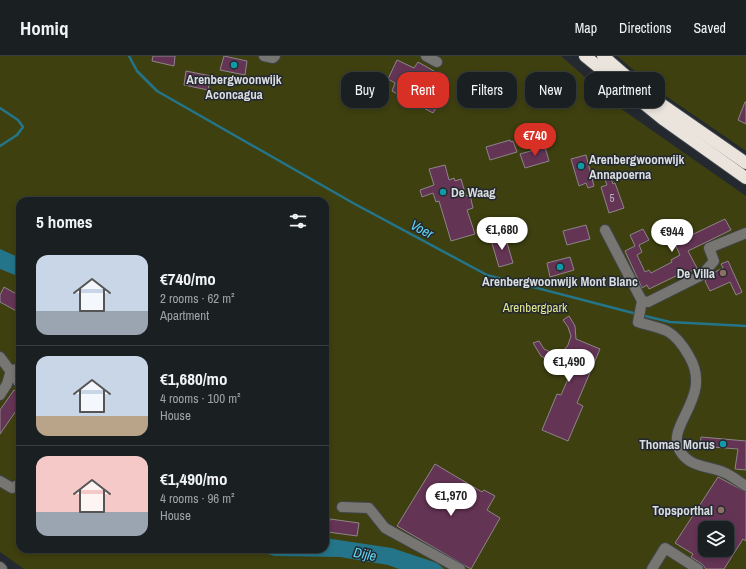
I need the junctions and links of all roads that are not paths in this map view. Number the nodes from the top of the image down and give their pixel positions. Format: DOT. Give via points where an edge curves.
graph roads {
  1 [pos="264,56"];
  2 [pos="275,56"];
  3 [pos="426,56"];
  4 [pos="585,56"];
  5 [pos="602,56"];
  6 [pos="437,62"];
  7 [pos="746,163"];
  8 [pos="746,178"];
  9 [pos="606,230"];
  10 [pos="746,233"];
  11 [pos="642,304"];
  12 [pos="0,357"];
  13 [pos="15,370"];
  14 [pos="0,394"];
  15 [pos="0,480"];
  16 [pos="16,486"];
  17 [pos="746,486"];
  18 [pos="342,507"];
  19 [pos="460,569"];
  20 [pos="652,569"];
  21 [pos="698,569"];
  1 -- 2 [label="street"];
  3 -- 6 [label="street"];
  4 -- 8 [label="highway" via="662,119"];
  5 -- 7 [label="highway" via="648,95"];
  9 -- 11 [label="street"];
  10 -- 11 [label="street" via="709,248 714,261 702,275"];
  11 -- 17 [label="street" via="638,322 667,331 684,348 696,370 695,395 677,434 677,447 680,453 690,462 723,472"];
  12 -- 13 [label="street"];
  13 -- 14 [label="street"];
  15 -- 16 [label="street" via="12,488"];
  18 -- 19 [label="street" via="369,508 385,528"];
  20 -- 21 [label="street" via="665,548"];
}
